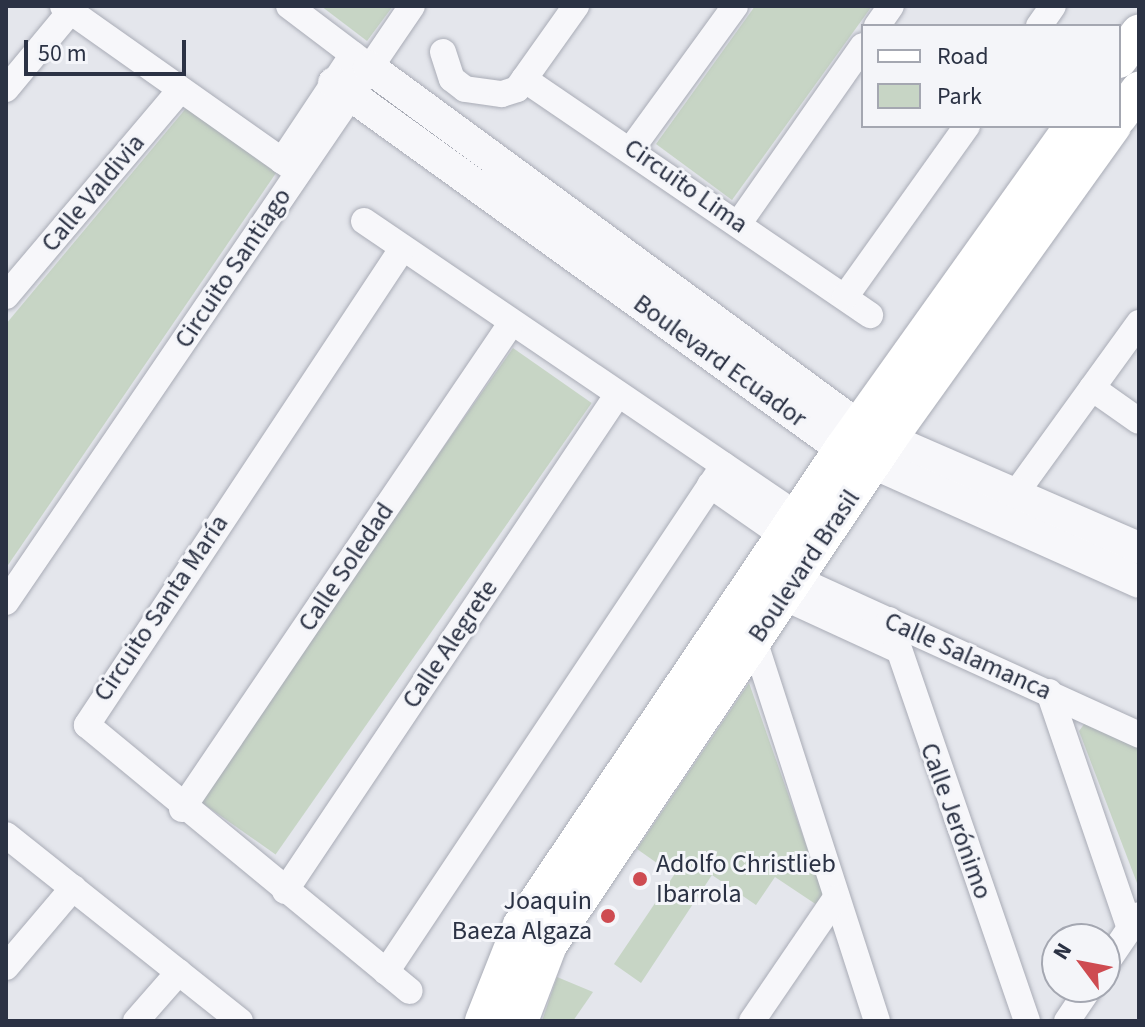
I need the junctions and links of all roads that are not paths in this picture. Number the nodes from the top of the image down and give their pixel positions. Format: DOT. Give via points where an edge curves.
graph roads {
  1 [pos="289,6"];
  2 [pos="412,6"];
  3 [pos="576,6"];
  4 [pos="735,6"];
  5 [pos="891,6"];
  6 [pos="1053,6"];
  7 [pos="66,9"];
  8 [pos="878,24"];
  9 [pos="1040,24"];
  10 [pos="1139,32"];
  11 [pos="861,49"];
  12 [pos="443,52"];
  13 [pos="1121,57"];
  14 [pos="361,61"];
  15 [pos="524,79"];
  16 [pos="6,89"];
  17 [pos="342,89"];
  18 [pos="1139,89"];
  19 [pos="180,90"];
  20 [pos="1121,114"];
  21 [pos="966,128"];
  22 [pos="1071,128"];
  23 [pos="1111,128"];
  24 [pos="632,148"];
  25 [pos="290,167"];
  26 [pos="364,221"];
  27 [pos="739,223"];
  28 [pos="402,249"];
  29 [pos="6,296"];
  30 [pos="845,297"];
  31 [pos="870,315"];
  32 [pos="1139,323"];
  33 [pos="510,325"];
  34 [pos="1092,388"];
  35 [pos="616,397"];
  36 [pos="1139,421"];
  37 [pos="866,444"];
  38 [pos="717,475"];
  39 [pos="1016,493"];
  40 [pos="790,526"];
  41 [pos="1139,548"];
  42 [pos="1139,582"];
  43 [pos="789,588"];
  44 [pos="6,602"];
  45 [pos="889,620"];
  46 [pos="754,640"];
  47 [pos="894,648"];
  48 [pos="1049,692"];
  49 [pos="1139,735"];
  50 [pos="182,809"];
  51 [pos="6,835"];
  52 [pos="73,888"];
  53 [pos="285,891"];
  54 [pos="836,898"];
  55 [pos="1135,921"];
  56 [pos="1121,942"];
  57 [pos="6,967"];
  58 [pos="179,972"];
  59 [pos="386,972"];
  60 [pos="410,991"];
  61 [pos="1079,1003"];
  62 [pos="136,1021"];
  63 [pos="240,1021"];
  64 [pos="483,1021"];
  65 [pos="520,1021"];
  66 [pos="752,1021"];
  67 [pos="877,1021"];
  68 [pos="1027,1021"];
  69 [pos="1067,1021"];
  1 -- 14 [label="street"];
  2 -- 14 [label="street"];
  3 -- 15 [label="street"];
  4 -- 24 [label="street"];
  5 -- 8 [label="street"];
  6 -- 9 [label="street"];
  7 -- 16 [label="street"];
  7 -- 19 [label="street, Circuito Santiago"];
  10 -- 13 [label="main road"];
  11 -- 27 [label="street"];
  12 -- 15 [label="street" via="452,79 465,89 502,94"];
  14 -- 17 [label="street"];
  14 -- 37 [label="street, Boulevard Ecuador"];
  15 -- 24 [label="street, Circuito Lima"];
  17 -- 25 [label="street"];
  17 -- 37 [label="street, Boulevard Ecuador"];
  18 -- 20 [label="main road"];
  19 -- 25 [label="street, Circuito Santiago"];
  19 -- 29 [label="street, Calle Valdivia"];
  21 -- 30 [label="street"];
  22 -- 37 [label="main road, Boulevard Brasil"];
  23 -- 37 [label="main road, Boulevard Brasil"];
  24 -- 27 [label="street, Circuito Lima"];
  25 -- 44 [label="street, Circuito Santiago"];
  26 -- 28 [label="street"];
  27 -- 30 [label="street, Circuito Lima"];
  28 -- 33 [label="street"];
  28 -- 50 [label="street, Circuito Santa María" via="91,713 95,736"];
  30 -- 31 [label="street, Circuito Lima"];
  32 -- 34 [label="street"];
  33 -- 35 [label="street"];
  33 -- 50 [label="street, Calle Soledad"];
  34 -- 36 [label="street"];
  34 -- 39 [label="street"];
  35 -- 38 [label="street"];
  35 -- 53 [label="street, Calle Alegrete"];
  37 -- 39 [label="street, Boulevard Ecuador"];
  37 -- 40 [label="main road, Boulevard Brasil"];
  37 -- 42 [label="street, Boulevard Ecuador"];
  37 -- 43 [label="main road, Boulevard Brasil"];
  38 -- 40 [label="street"];
  38 -- 59 [label="street"];
  39 -- 41 [label="street, Boulevard Ecuador"];
  40 -- 64 [label="main road, Boulevard Brasil" via="521,925"];
  43 -- 45 [label="street, Calle Salamanca"];
  43 -- 46 [label="main road, Boulevard Brasil"];
  43 -- 47 [label="street, Calle Salamanca"];
  45 -- 47 [label="street, Calle Jerónimo"];
  45 -- 48 [label="street, Calle Salamanca"];
  46 -- 54 [label="street"];
  46 -- 65 [label="main road, Boulevard Brasil" via="549,945"];
  47 -- 68 [label="street, Calle Jerónimo"];
  48 -- 49 [label="street, Calle Salamanca"];
  48 -- 55 [label="street"];
  50 -- 53 [label="street, Circuito Santa María"];
  51 -- 52 [label="street"];
  52 -- 57 [label="street"];
  52 -- 58 [label="street"];
  53 -- 59 [label="street, Circuito Santa María"];
  54 -- 66 [label="street"];
  54 -- 67 [label="street"];
  55 -- 56 [label="street"];
  58 -- 62 [label="street"];
  58 -- 63 [label="street"];
  59 -- 60 [label="street, Circuito Santa María"];
  61 -- 69 [label="street"];
}
